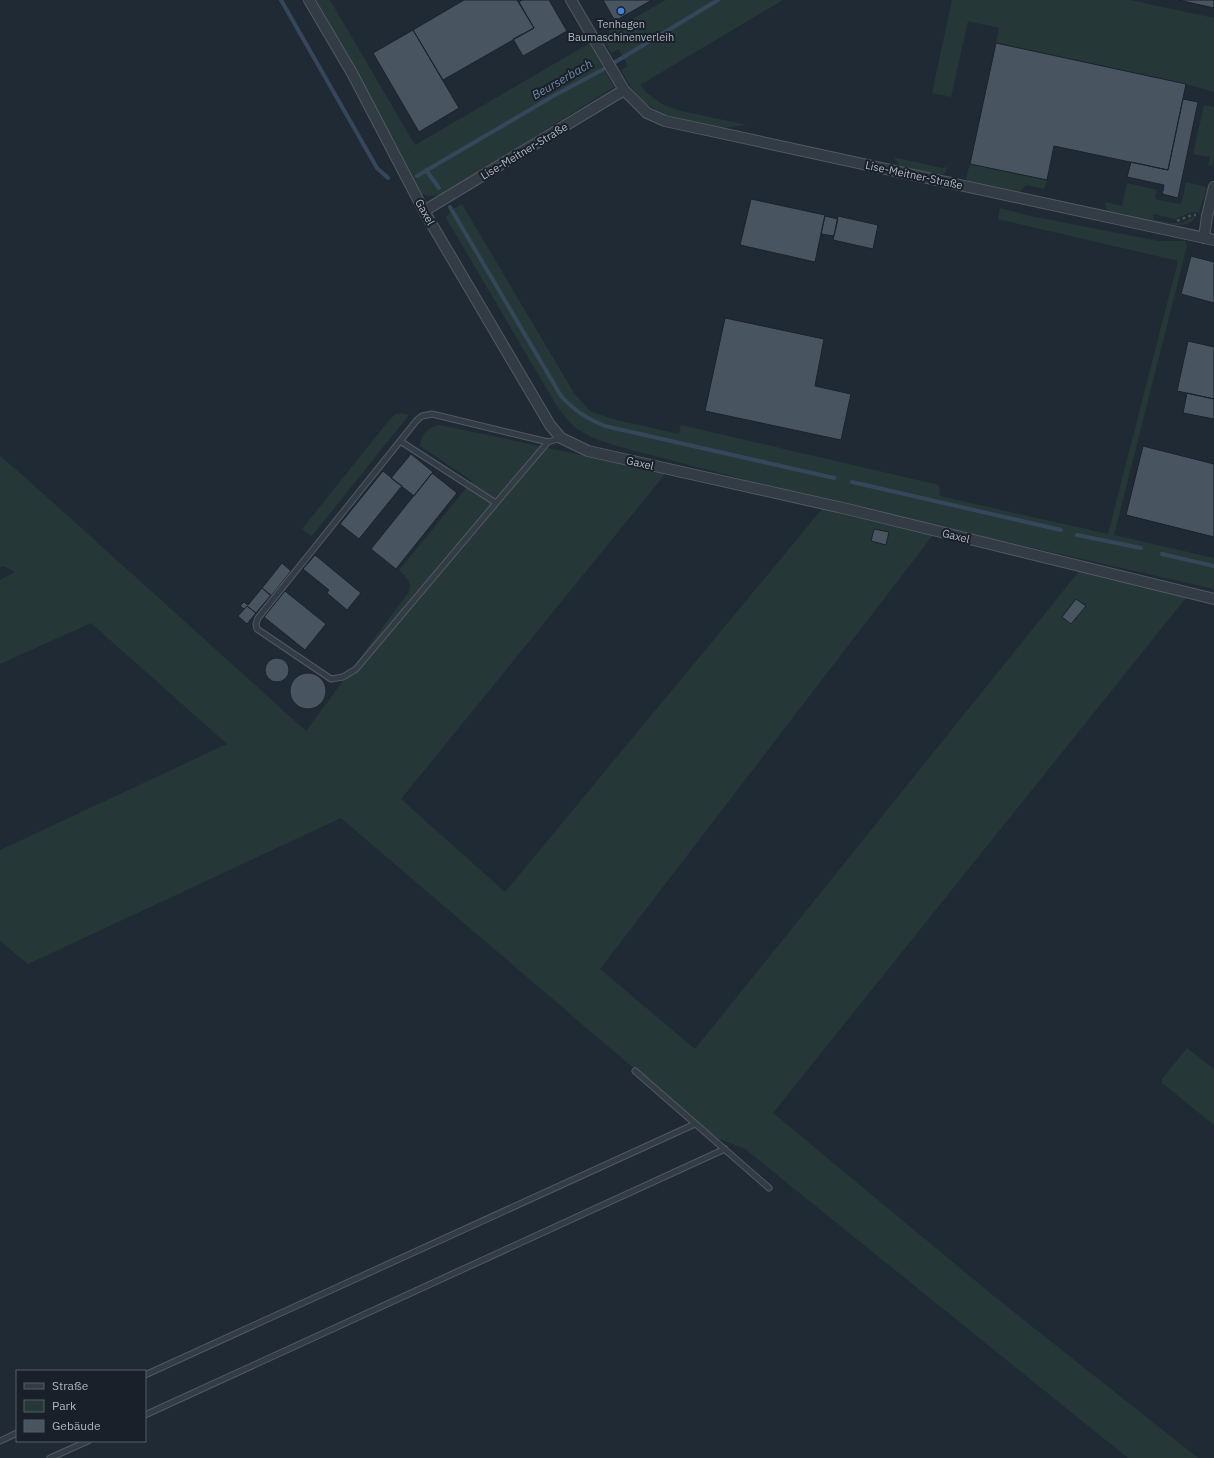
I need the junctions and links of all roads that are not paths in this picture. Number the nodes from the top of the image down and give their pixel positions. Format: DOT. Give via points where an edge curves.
graph roads {
  1 [pos="308,0"];
  2 [pos="571,0"];
  3 [pos="624,90"];
  4 [pos="1214,187"];
  5 [pos="424,212"];
  6 [pos="1209,239"];
  7 [pos="561,438"];
  8 [pos="400,441"];
  9 [pos="548,442"];
  10 [pos="496,503"];
  11 [pos="1214,599"];
  12 [pos="635,1071"];
  13 [pos="695,1124"];
  14 [pos="725,1149"];
  15 [pos="769,1188"];
  16 [pos="146,1375"];
  17 [pos="146,1415"];
  18 [pos="16,1433"];
  19 [pos="0,1441"];
  20 [pos="86,1442"];
  21 [pos="50,1458"];
  1 -- 5 [label="street, Gaxel" via="352,73"];
  2 -- 3 [label="street, Lise-Meitner-Straße"];
  3 -- 5 [label="street, Lise-Meitner-Straße"];
  3 -- 6 [label="street, Lise-Meitner-Straße" via="647,113 682,126"];
  4 -- 6 [label="street" via="1207,216"];
  5 -- 7 [label="street, Gaxel" via="550,425"];
  7 -- 9 [label="lane"];
  7 -- 11 [label="street, Gaxel" via="588,452 847,509"];
  8 -- 9 [label="lane" via="417,420 432,414"];
  8 -- 10 [label="lane"];
  8 -- 10 [label="lane" via="258,618 256,624 257,629 331,679 343,677 356,669"];
  9 -- 10 [label="lane"];
  12 -- 13 [label="lane"];
  13 -- 14 [label="lane"];
  13 -- 16 [label="lane"];
  14 -- 15 [label="lane"];
  14 -- 17 [label="lane"];
  18 -- 19 [label="lane"];
  20 -- 21 [label="lane"];
}
